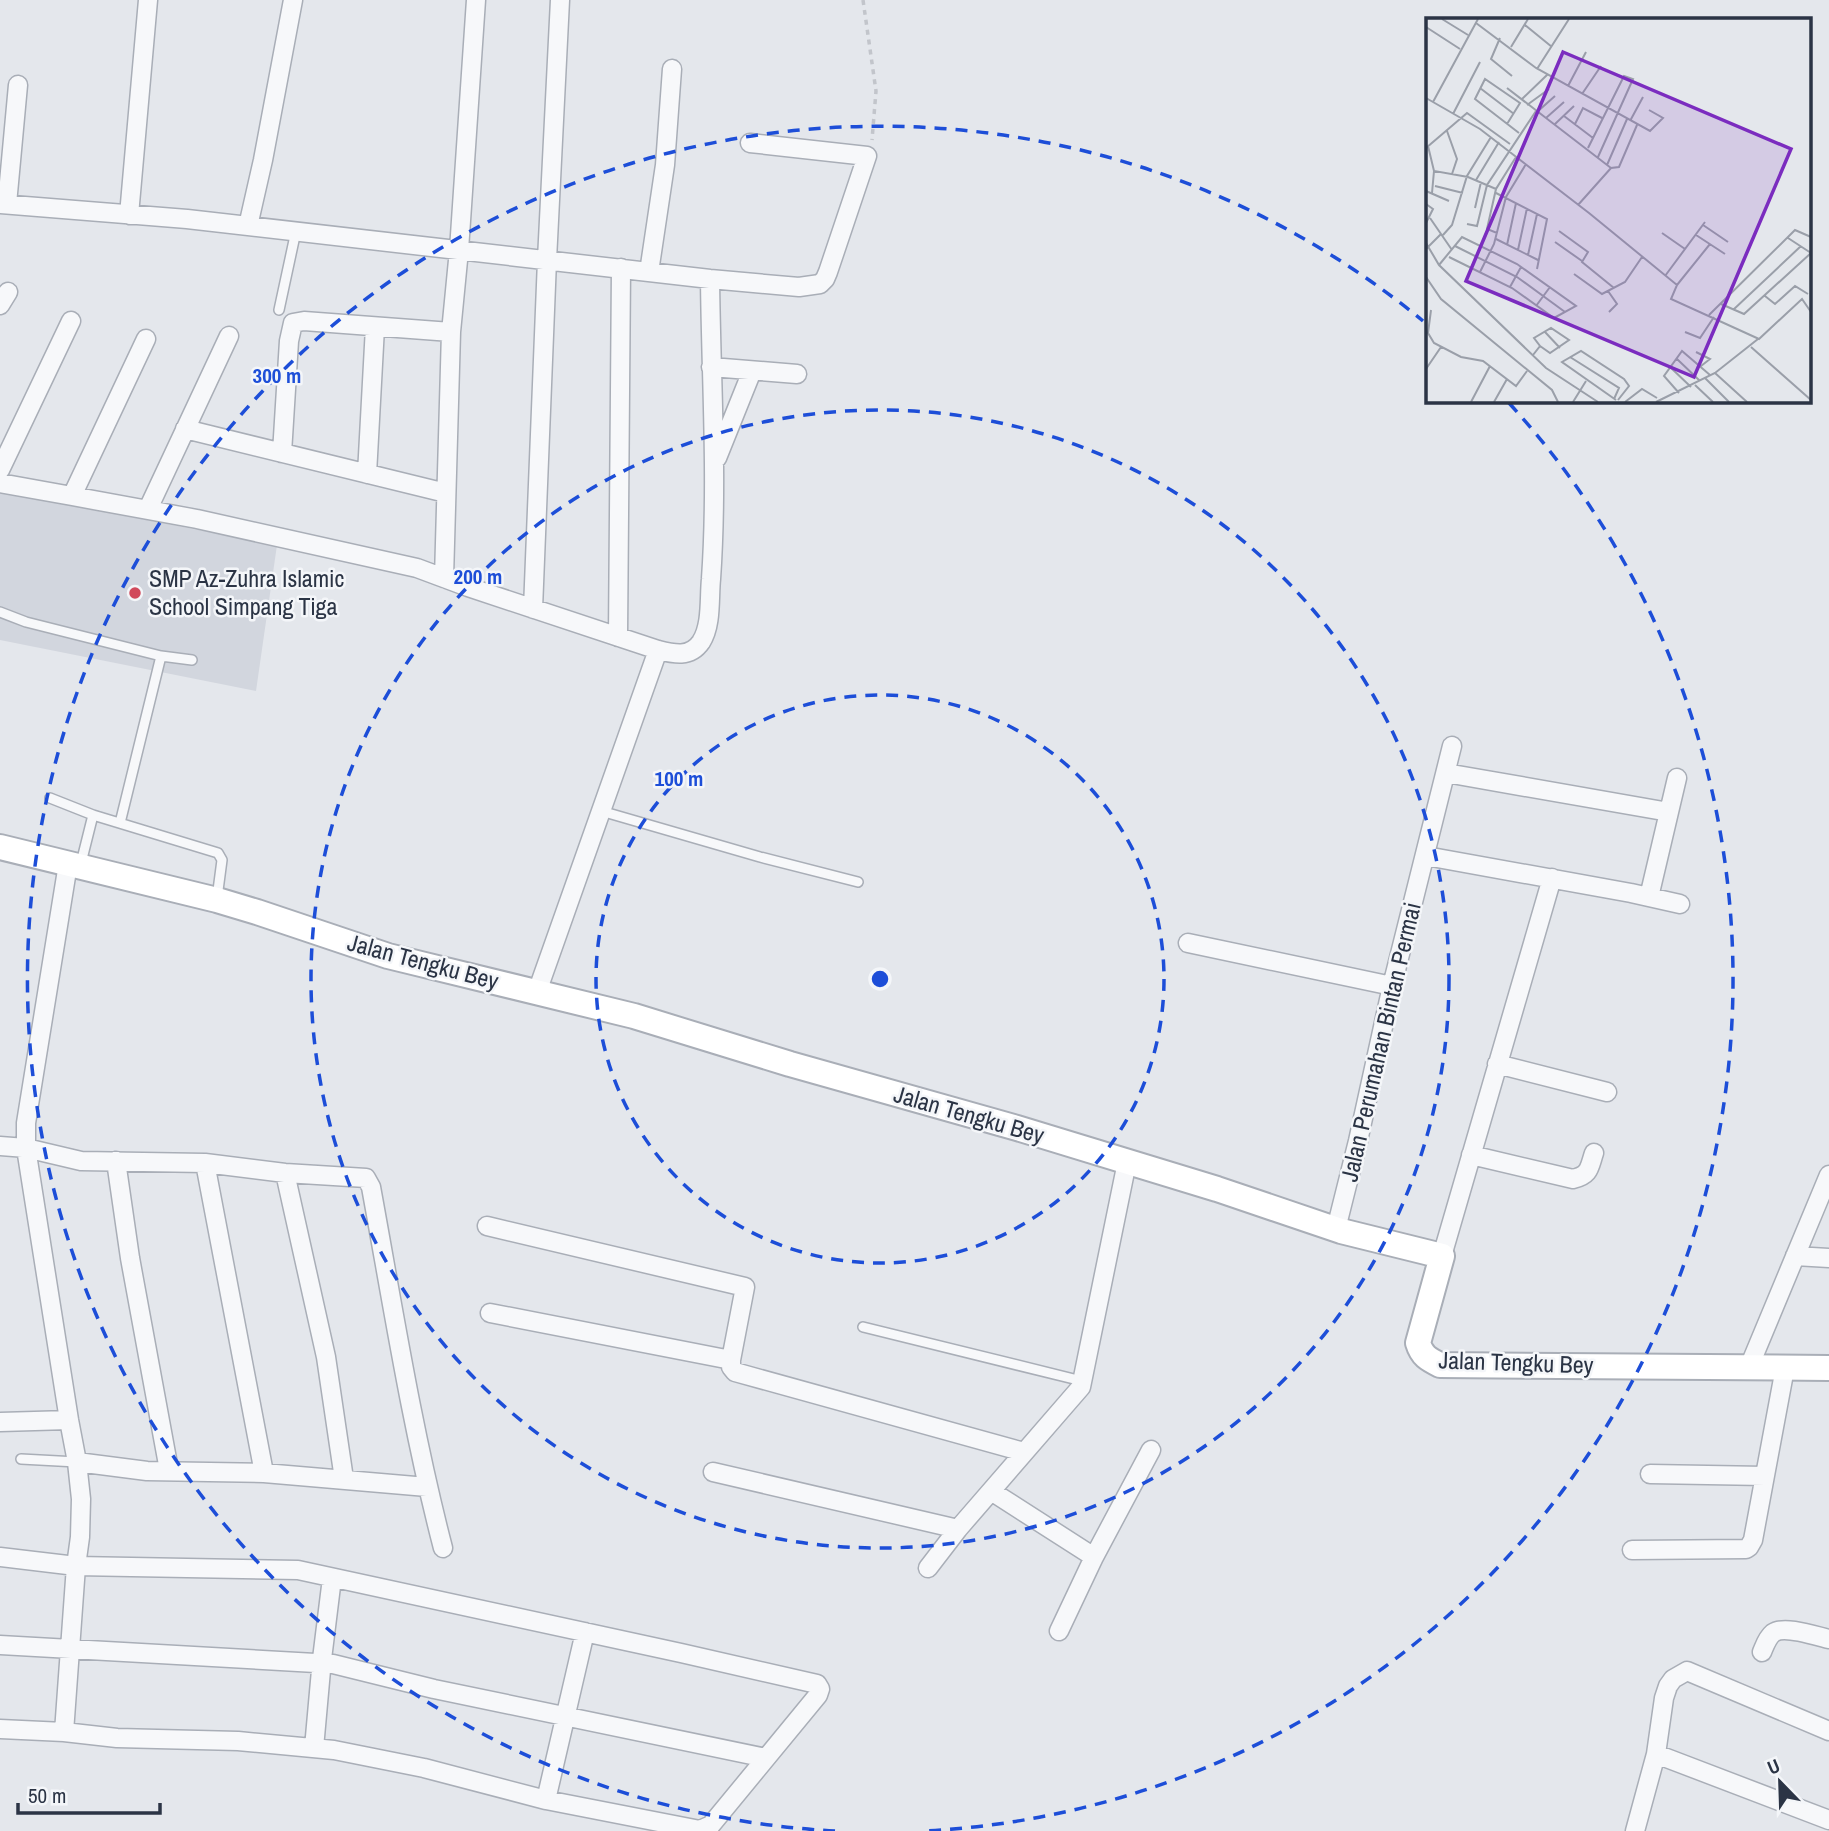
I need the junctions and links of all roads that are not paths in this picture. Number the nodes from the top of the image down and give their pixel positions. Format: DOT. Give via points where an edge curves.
graph roads {
  1 [pos="148,0"];
  2 [pos="293,0"];
  3 [pos="476,0"];
  4 [pos="560,0"];
  5 [pos="672,69"];
  6 [pos="18,85"];
  7 [pos="750,142"];
  8 [pos="3,204"];
  9 [pos="129,215"];
  10 [pos="248,226"];
  11 [pos="296,231"];
  12 [pos="459,250"];
  13 [pos="547,260"];
  14 [pos="621,268"];
  15 [pos="649,272"];
  16 [pos="710,279"];
  17 [pos="279,310"];
  18 [pos="71,321"];
  19 [pos="374,327"];
  20 [pos="451,332"];
  21 [pos="229,336"];
  22 [pos="146,339"];
  23 [pos="711,367"];
  24 [pos="752,371"];
  25 [pos="797,374"];
  26 [pos="185,429"];
  27 [pos="282,453"];
  28 [pos="715,464"];
  29 [pos="0,470"];
  30 [pos="367,474"];
  31 [pos="0,483"];
  32 [pos="446,494"];
  33 [pos="72,496"];
  34 [pos="148,509"];
  35 [pos="444,578"];
  36 [pos="533,609"];
  37 [pos="0,612"];
  38 [pos="618,637"];
  39 [pos="658,650"];
  40 [pos="161,656"];
  41 [pos="192,660"];
  42 [pos="1452,746"];
  43 [pos="1446,773"];
  44 [pos="1677,778"];
  45 [pos="50,798"];
  46 [pos="601,811"];
  47 [pos="1669,812"];
  48 [pos="93,815"];
  49 [pos="120,823"];
  50 [pos="0,847"];
  51 [pos="1426,856"];
  52 [pos="74,865"];
  53 [pos="1552,878"];
  54 [pos="858,882"];
  55 [pos="1650,897"];
  56 [pos="217,900"];
  57 [pos="1680,904"];
  58 [pos="1188,943"];
  59 [pos="1392,986"];
  60 [pos="537,992"];
  61 [pos="1497,1065"];
  62 [pos="1607,1092"];
  63 [pos="0,1146"];
  64 [pos="26,1148"];
  65 [pos="1594,1153"];
  66 [pos="1471,1155"];
  67 [pos="116,1161"];
  68 [pos="1127,1162"];
  69 [pos="205,1163"];
  70 [pos="285,1173"];
  71 [pos="1829,1175"];
  72 [pos="487,1226"];
  73 [pos="1336,1229"];
  74 [pos="1442,1256"];
  75 [pos="1795,1256"];
  76 [pos="1829,1258"];
  77 [pos="490,1313"];
  78 [pos="863,1327"];
  79 [pos="731,1360"];
  80 [pos="1749,1367"];
  81 [pos="1785,1368"];
  82 [pos="1829,1368"];
  83 [pos="1082,1381"];
  84 [pos="69,1420"];
  85 [pos="0,1422"];
  86 [pos="1151,1450"];
  87 [pos="1024,1452"];
  88 [pos="21,1459"];
  89 [pos="77,1462"];
  90 [pos="169,1470"];
  91 [pos="713,1472"];
  92 [pos="264,1473"];
  93 [pos="1650,1474"];
  94 [pos="1765,1476"];
  95 [pos="344,1479"];
  96 [pos="427,1487"];
  97 [pos="991,1491"];
  98 [pos="958,1529"];
  99 [pos="443,1548"];
  100 [pos="1632,1550"];
  101 [pos="1094,1557"];
  102 [pos="0,1558"];
  103 [pos="76,1566"];
  104 [pos="928,1568"];
  105 [pos="332,1578"];
  106 [pos="1059,1631"];
  107 [pos="584,1632"];
  108 [pos="1829,1639"];
  109 [pos="0,1645"];
  110 [pos="70,1650"];
  111 [pos="1762,1653"];
  112 [pos="321,1664"];
  113 [pos="565,1715"];
  114 [pos="0,1729"];
  115 [pos="1829,1731"];
  116 [pos="64,1732"];
  117 [pos="314,1748"];
  118 [pos="1656,1754"];
  119 [pos="766,1758"];
  120 [pos="546,1800"];
  121 [pos="1829,1820"];
  122 [pos="1635,1831"];
  1 -- 9 [label="street"];
  2 -- 10 [label="street"];
  3 -- 12 [label="street"];
  4 -- 13 [label="street"];
  5 -- 15 [label="street" via="665,165"];
  6 -- 8 [label="street"];
  7 -- 16 [label="street" via="867,156 820,284 799,287"];
  8 -- 9 [label="street"];
  9 -- 10 [label="street"];
  10 -- 11 [label="street"];
  11 -- 12 [label="street"];
  11 -- 17 [label="lane"];
  12 -- 13 [label="street"];
  12 -- 20 [label="street"];
  13 -- 14 [label="street"];
  13 -- 36 [label="street"];
  14 -- 15 [label="street"];
  14 -- 38 [label="street"];
  15 -- 16 [label="street"];
  16 -- 23 [label="street"];
  18 -- 29 [label="street"];
  19 -- 20 [label="street"];
  19 -- 27 [label="street" via="293,323"];
  19 -- 30 [label="street"];
  20 -- 32 [label="street"];
  21 -- 26 [label="street"];
  22 -- 33 [label="street"];
  23 -- 24 [label="street"];
  23 -- 28 [label="street"];
  24 -- 25 [label="street"];
  24 -- 28 [label="street"];
  26 -- 27 [label="street"];
  26 -- 34 [label="street"];
  27 -- 30 [label="street"];
  28 -- 39 [label="street" via="712,567 703,640 687,653"];
  30 -- 32 [label="street"];
  31 -- 33 [label="street"];
  32 -- 35 [label="street"];
  33 -- 34 [label="street"];
  34 -- 35 [label="street" via="335,548"];
  35 -- 36 [label="street"];
  36 -- 38 [label="street"];
  37 -- 40 [label="lane"];
  38 -- 39 [label="street"];
  39 -- 46 [label="street"];
  40 -- 41 [label="lane"];
  40 -- 49 [label="lane"];
  42 -- 43 [label="street, Jalan Perumahan Bintan Permai"];
  43 -- 47 [label="street"];
  43 -- 51 [label="street, Jalan Perumahan Bintan Permai"];
  44 -- 47 [label="street"];
  45 -- 48 [label="lane"];
  46 -- 54 [label="lane"];
  46 -- 60 [label="street"];
  47 -- 55 [label="street"];
  48 -- 49 [label="lane"];
  48 -- 52 [label="lane"];
  49 -- 56 [label="lane" via="218,853 222,860"];
  50 -- 52 [label="main road, Jalan Tengku Bey"];
  51 -- 53 [label="street"];
  51 -- 59 [label="street, Jalan Perumahan Bintan Permai"];
  52 -- 56 [label="main road, Jalan Tengku Bey"];
  52 -- 64 [label="street" via="26,1123"];
  53 -- 55 [label="street"];
  53 -- 61 [label="street"];
  55 -- 57 [label="street"];
  56 -- 60 [label="main road, Jalan Tengku Bey" via="388,956"];
  58 -- 59 [label="street"];
  59 -- 73 [label="street, Jalan Perumahan Bintan Permai"];
  60 -- 68 [label="main road, Jalan Tengku Bey" via="635,1016"];
  61 -- 62 [label="street"];
  61 -- 66 [label="street"];
  63 -- 64 [label="street"];
  64 -- 67 [label="street" via="81,1161"];
  64 -- 84 [label="street"];
  65 -- 66 [label="street" via="1587,1174 1573,1179"];
  66 -- 74 [label="street"];
  67 -- 69 [label="street"];
  67 -- 90 [label="street"];
  68 -- 73 [label="main road, Jalan Tengku Bey"];
  68 -- 83 [label="street"];
  69 -- 70 [label="street"];
  69 -- 92 [label="street"];
  70 -- 95 [label="street" via="326,1357"];
  70 -- 96 [label="street" via="361,1177 369,1182"];
  71 -- 75 [label="street"];
  72 -- 79 [label="street" via="745,1287"];
  73 -- 74 [label="main road, Jalan Tengku Bey"];
  74 -- 80 [label="main road, Jalan Tengku Bey" via="1418,1343 1422,1354 1440,1365"];
  75 -- 76 [label="street"];
  75 -- 80 [label="street"];
  77 -- 79 [label="street"];
  78 -- 83 [label="lane"];
  79 -- 87 [label="street" via="735,1372"];
  80 -- 81 [label="main road, Jalan Tengku Bey"];
  81 -- 82 [label="main road, Jalan Tengku Bey"];
  81 -- 94 [label="street"];
  83 -- 87 [label="street"];
  84 -- 85 [label="street"];
  84 -- 89 [label="street"];
  86 -- 101 [label="street"];
  87 -- 97 [label="street"];
  88 -- 89 [label="lane"];
  89 -- 90 [label="street"];
  89 -- 103 [label="street" via="81,1499"];
  90 -- 92 [label="street"];
  91 -- 98 [label="street"];
  92 -- 95 [label="street"];
  93 -- 94 [label="street"];
  94 -- 100 [label="street" via="1749,1548"];
  95 -- 96 [label="street"];
  96 -- 99 [label="street"];
  97 -- 98 [label="street"];
  97 -- 101 [label="street"];
  98 -- 104 [label="street"];
  101 -- 106 [label="street"];
  102 -- 103 [label="street"];
  103 -- 105 [label="street" via="298,1570"];
  103 -- 110 [label="street"];
  105 -- 107 [label="street"];
  105 -- 112 [label="street"];
  107 -- 113 [label="street"];
  107 -- 119 [label="street" via="817,1684 817,1695"];
  108 -- 111 [label="street" via="1780,1629 1766,1641"];
  109 -- 110 [label="street"];
  110 -- 112 [label="street"];
  110 -- 116 [label="street"];
  112 -- 113 [label="street"];
  112 -- 117 [label="street"];
  113 -- 119 [label="street"];
  113 -- 120 [label="street"];
  114 -- 116 [label="street"];
  115 -- 118 [label="street" via="1687,1671 1668,1686"];
  116 -- 117 [label="street"];
  117 -- 120 [label="street" via="424,1768"];
  118 -- 121 [label="street"];
  118 -- 122 [label="street"];
  119 -- 120 [label="street" via="711,1825 700,1830"];
}
